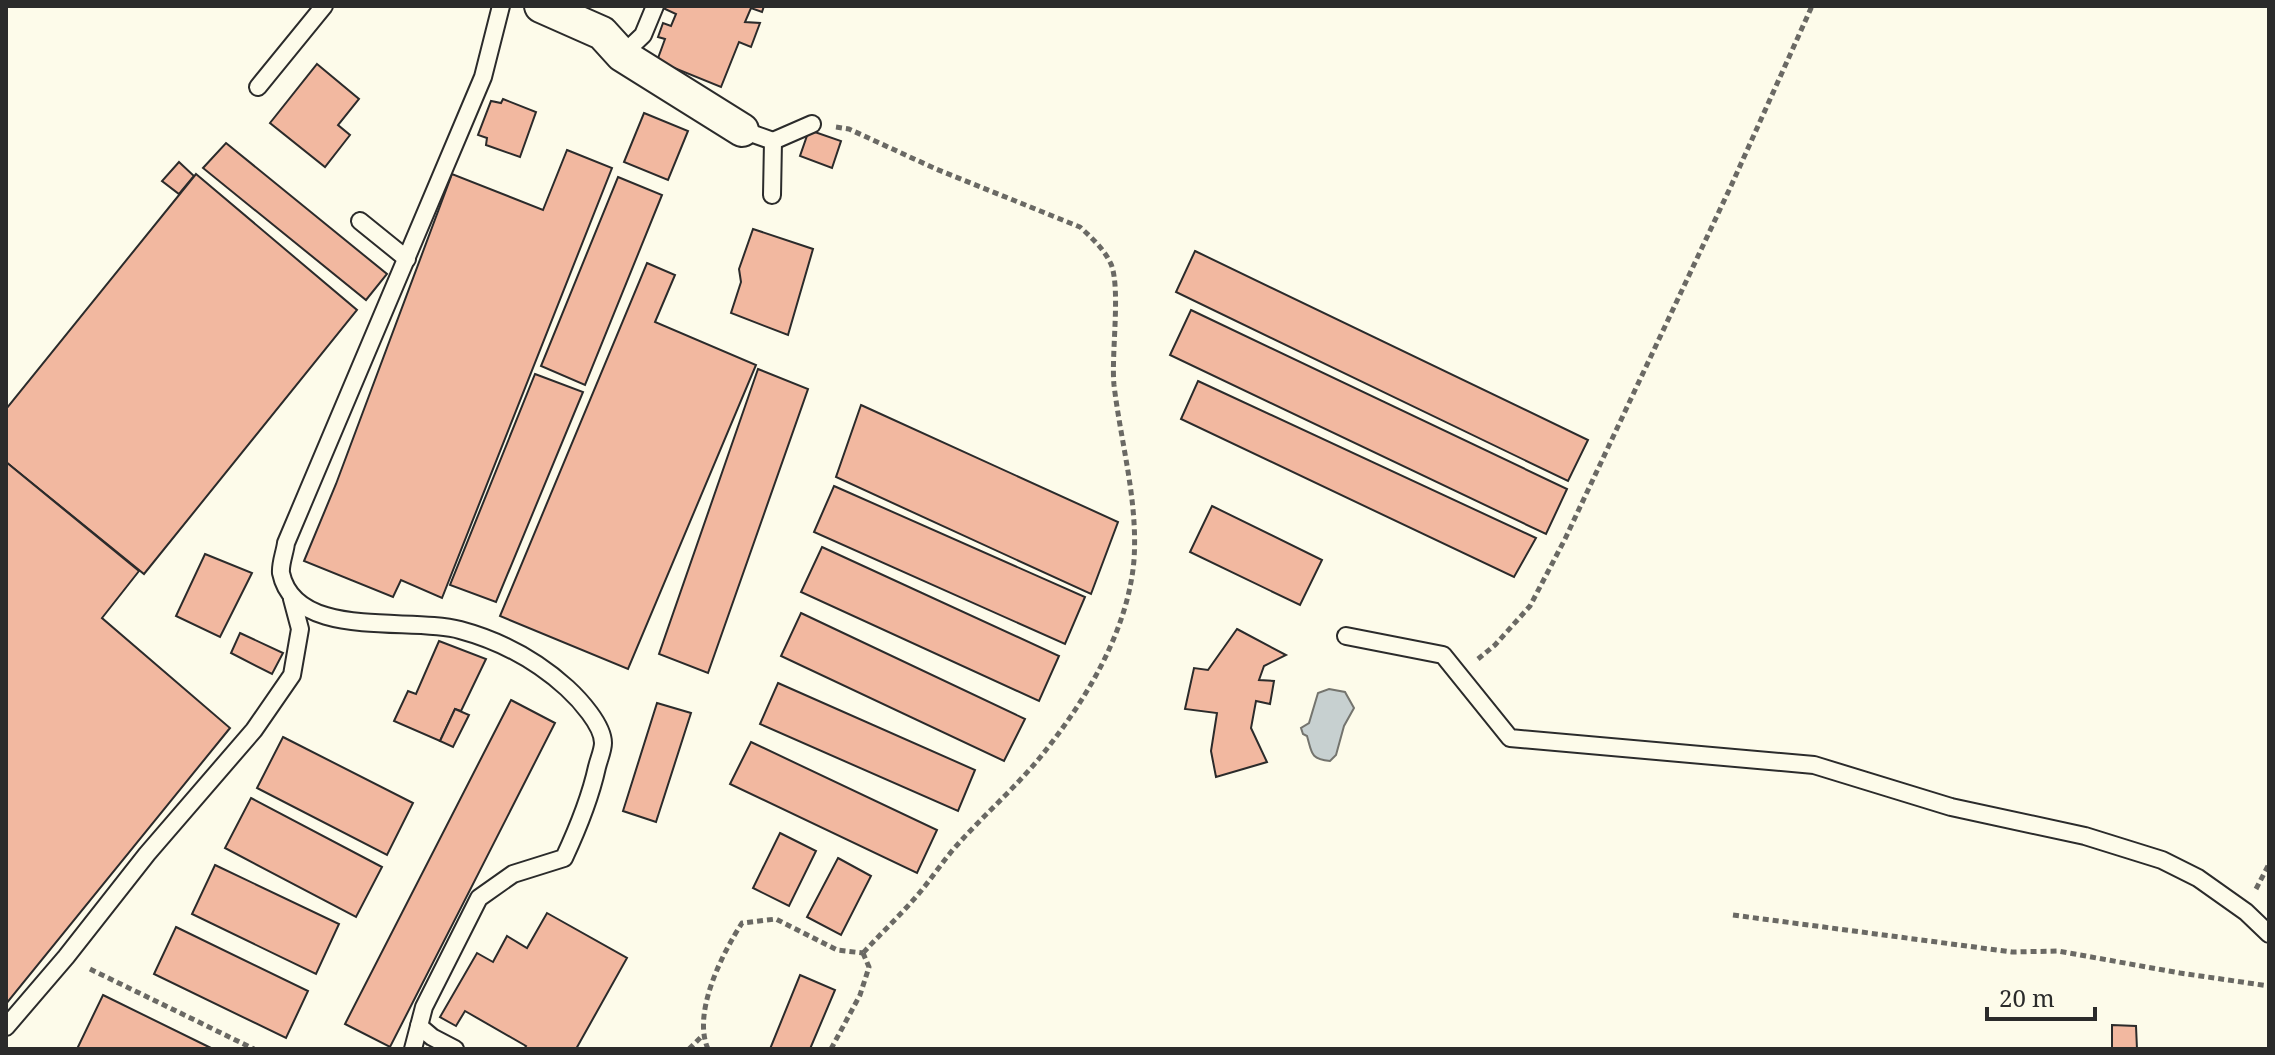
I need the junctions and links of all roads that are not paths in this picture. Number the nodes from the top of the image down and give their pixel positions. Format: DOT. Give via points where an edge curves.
graph roads {
  1 [pos="324,6"];
  2 [pos="501,6"];
  3 [pos="541,6"];
  4 [pos="655,6"];
  5 [pos="622,55"];
  6 [pos="258,87"];
  7 [pos="812,124"];
  8 [pos="742,130"];
  9 [pos="773,141"];
  10 [pos="772,195"];
  11 [pos="360,221"];
  12 [pos="407,259"];
  13 [pos="292,599"];
  14 [pos="1346,636"];
  15 [pos="2269,934"];
  16 [pos="419,1026"];
  17 [pos="6,1027"];
  18 [pos="413,1049"];
  19 [pos="455,1049"];
  1 -- 6 [label="lane"];
  2 -- 12 [label="lane" via="483,77"];
  3 -- 5 [label="street" via="602,33"];
  4 -- 5 [label="lane" via="643,35"];
  5 -- 8 [label="street"];
  7 -- 9 [label="lane"];
  8 -- 9 [label="lane"];
  9 -- 10 [label="lane"];
  11 -- 12 [label="lane"];
  12 -- 13 [label="lane" via="286,543 281,571"];
  13 -- 16 [label="lane" via="314,613 347,621 458,629 510,647 584,704 603,740 590,800 564,858 513,874 479,898"];
  13 -- 17 [label="lane" via="300,629 292,675 254,730"];
  14 -- 15 [label="lane" via="1443,655 1510,738 1814,765 1951,807 2085,836 2162,860 2198,878"];
  16 -- 18 [label="lane"];
  16 -- 19 [label="lane"];
}
